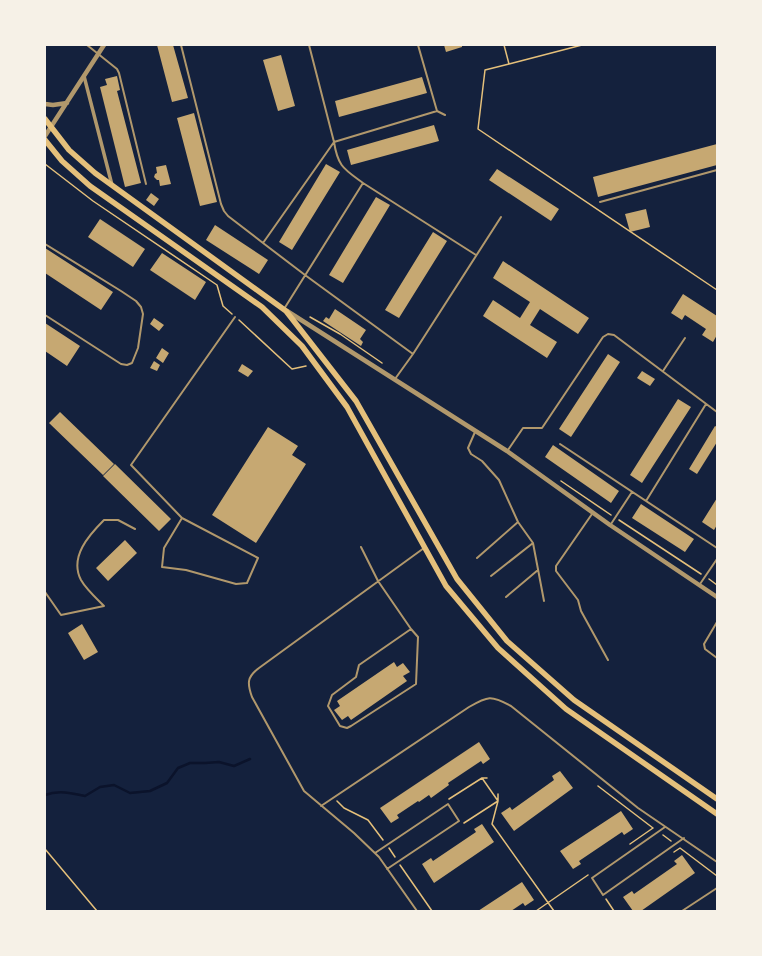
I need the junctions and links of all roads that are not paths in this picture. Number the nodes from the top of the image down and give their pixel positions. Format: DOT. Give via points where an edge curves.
graph roads {
  1 [pos="87,45"];
  2 [pos="104,45"];
  3 [pos="181,45"];
  4 [pos="309,45"];
  5 [pos="418,45"];
  6 [pos="98,54"];
  7 [pos="84,76"];
  8 [pos="67,103"];
  9 [pos="45,104"];
  10 [pos="437,111"];
  11 [pos="445,114"];
  12 [pos="45,119"];
  13 [pos="51,128"];
  14 [pos="45,136"];
  15 [pos="45,140"];
  16 [pos="334,142"];
  17 [pos="717,170"];
  18 [pos="45,174"];
  19 [pos="45,180"];
  20 [pos="363,183"];
  21 [pos="146,184"];
  22 [pos="112,186"];
  23 [pos="600,202"];
  24 [pos="500,217"];
  25 [pos="263,243"];
  26 [pos="45,244"];
  27 [pos="476,255"];
  28 [pos="305,275"];
  29 [pos="285,310"];
  30 [pos="45,315"];
  31 [pos="235,317"];
  32 [pos="685,338"];
  33 [pos="413,354"];
  34 [pos="663,371"];
  35 [pos="394,380"];
  36 [pos="706,404"];
  37 [pos="717,412"];
  38 [pos="475,430"];
  39 [pos="560,444"];
  40 [pos="507,451"];
  41 [pos="632,492"];
  42 [pos="646,501"];
  43 [pos="593,513"];
  44 [pos="182,518"];
  45 [pos="518,522"];
  46 [pos="610,525"];
  47 [pos="135,529"];
  48 [pos="533,543"];
  49 [pos="361,547"];
  50 [pos="425,547"];
  51 [pos="717,548"];
  52 [pos="477,558"];
  53 [pos="717,559"];
  54 [pos="538,570"];
  55 [pos="491,576"];
  56 [pos="378,581"];
  57 [pos="700,585"];
  58 [pos="45,592"];
  59 [pos="506,597"];
  60 [pos="717,597"];
  61 [pos="544,601"];
  62 [pos="717,622"];
  63 [pos="411,629"];
  64 [pos="717,658"];
  65 [pos="608,660"];
  66 [pos="717,799"];
  67 [pos="321,806"];
  68 [pos="717,814"];
  69 [pos="665,827"];
  70 [pos="684,838"];
  71 [pos="374,853"];
  72 [pos="717,862"];
  73 [pos="387,869"];
  74 [pos="717,888"];
  75 [pos="417,911"];
  76 [pos="682,911"];
  1 -- 6 [label="lane"];
  2 -- 6 [label="street"];
  3 -- 25 [label="lane" via="224,211"];
  4 -- 16 [label="lane"];
  5 -- 10 [label="lane"];
  6 -- 7 [label="street"];
  6 -- 21 [label="lane" via="117,69 119,74"];
  7 -- 8 [label="street"];
  7 -- 22 [label="street"];
  8 -- 9 [label="street"];
  8 -- 13 [label="street"];
  10 -- 11 [label="lane"];
  10 -- 16 [label="lane"];
  12 -- 13 [label="main road"];
  13 -- 14 [label="street"];
  13 -- 22 [label="main road" via="69,150"];
  15 -- 50 [label="main road" via="62,161 90,186 262,307 302,346 346,407"];
  16 -- 20 [label="lane" via="336,157 343,169"];
  16 -- 25 [label="lane"];
  17 -- 23 [label="lane"];
  18 -- 19 [label="lane"];
  20 -- 27 [label="lane"];
  20 -- 28 [label="lane"];
  22 -- 29 [label="main road"];
  24 -- 27 [label="lane"];
  25 -- 28 [label="lane"];
  26 -- 30 [label="lane" via="120,290 141,307 143,314 138,348 132,363 121,364"];
  27 -- 33 [label="lane"];
  28 -- 29 [label="lane"];
  28 -- 33 [label="lane"];
  29 -- 35 [label="street"];
  29 -- 66 [label="main road" via="356,401 457,579 507,641 574,700"];
  31 -- 44 [label="lane" via="131,465"];
  32 -- 34 [label="lane"];
  33 -- 35 [label="lane"];
  34 -- 36 [label="lane"];
  34 -- 40 [label="lane" via="614,335 606,335 542,428 523,428"];
  35 -- 38 [label="street"];
  36 -- 37 [label="lane"];
  36 -- 42 [label="lane"];
  38 -- 40 [label="street"];
  38 -- 45 [label="lane" via="468,448 471,454 482,461 499,480"];
  39 -- 41 [label="lane"];
  40 -- 43 [label="street"];
  41 -- 42 [label="lane"];
  41 -- 46 [label="lane"];
  42 -- 51 [label="lane"];
  43 -- 46 [label="street"];
  43 -- 65 [label="lane" via="556,566 556,571 578,600 581,611"];
  44 -- 44 [label="lane" via="164,548 162,567 186,570 236,584 246,583 258,558"];
  45 -- 48 [label="lane"];
  45 -- 52 [label="lane"];
  46 -- 57 [label="street"];
  47 -- 58 [label="lane" via="118,520 104,520 92,532 79,553 77,569 81,580 104,606 61,615"];
  48 -- 54 [label="lane"];
  48 -- 55 [label="lane"];
  49 -- 56 [label="lane"];
  50 -- 56 [label="lane"];
  50 -- 68 [label="main road" via="446,586 498,648 566,709"];
  53 -- 57 [label="lane"];
  54 -- 59 [label="lane"];
  54 -- 61 [label="lane"];
  56 -- 63 [label="lane"];
  56 -- 67 [label="lane" via="259,668 252,674 248,685 252,697 304,791"];
  57 -- 60 [label="street"];
  62 -- 64 [label="lane" via="704,644 705,649"];
  63 -- 63 [label="lane" via="418,637 416,684 351,726 340,726 328,706 332,695 356,677 359,665"];
  67 -- 69 [label="lane" via="469,707 484,698 497,698"];
  67 -- 71 [label="lane"];
  69 -- 70 [label="lane"];
  69 -- 70 [label="lane" via="592,878 603,895"];
  70 -- 72 [label="lane"];
  71 -- 73 [label="lane"];
  71 -- 73 [label="lane" via="448,804 459,821"];
  73 -- 75 [label="lane"];
  74 -- 76 [label="lane"];
}
